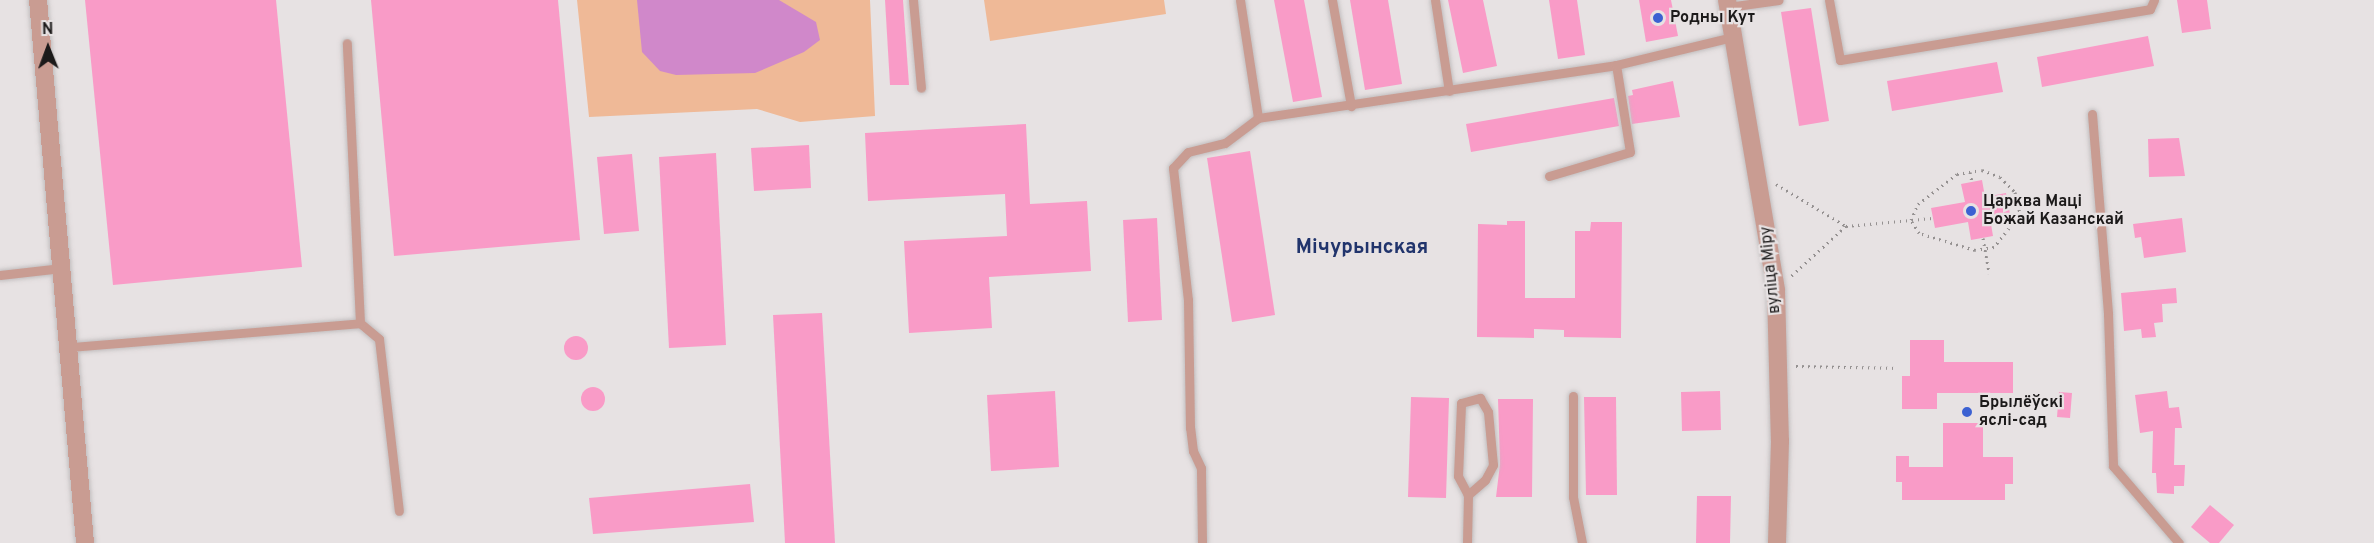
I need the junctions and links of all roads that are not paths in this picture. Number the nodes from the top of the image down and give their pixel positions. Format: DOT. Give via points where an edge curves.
graph roads {
  1 [pos="38,0"];
  2 [pos="913,0"];
  3 [pos="1240,0"];
  4 [pos="1332,0"];
  5 [pos="1435,0"];
  6 [pos="1779,0"];
  7 [pos="1829,0"];
  8 [pos="2154,0"];
  9 [pos="1728,3"];
  10 [pos="1733,37"];
  11 [pos="347,43"];
  12 [pos="1616,65"];
  13 [pos="921,88"];
  14 [pos="1449,91"];
  15 [pos="1351,106"];
  16 [pos="2092,114"];
  17 [pos="1258,118"];
  18 [pos="1549,176"];
  19 [pos="63,268"];
  20 [pos="0,275"];
  21 [pos="360,323"];
  22 [pos="71,347"];
  23 [pos="1573,396"];
  24 [pos="1468,495"];
  25 [pos="399,511"];
  26 [pos="85,543"];
  27 [pos="1202,543"];
  28 [pos="1467,543"];
  29 [pos="1582,543"];
  30 [pos="1777,543"];
  31 [pos="2179,543"];
  1 -- 19 [label="street"];
  2 -- 13 [label="lane"];
  3 -- 17 [label="lane"];
  4 -- 15 [label="lane"];
  5 -- 14 [label="lane"];
  6 -- 9 [label="lane"];
  7 -- 8 [label="lane" via="1840,60 2150,9"];
  9 -- 10 [label="street, вуліца Міру"];
  10 -- 12 [label="lane"];
  10 -- 30 [label="street, вуліца Міру" via="1776,291 1780,441"];
  11 -- 21 [label="lane"];
  12 -- 14 [label="lane"];
  12 -- 18 [label="lane" via="1630,152"];
  14 -- 15 [label="lane"];
  15 -- 17 [label="lane"];
  16 -- 31 [label="lane" via="2108,314 2113,466"];
  17 -- 27 [label="lane" via="1225,143 1188,152 1173,168 1188,300 1190,428 1193,451 1201,468"];
  19 -- 20 [label="lane"];
  19 -- 22 [label="street"];
  21 -- 22 [label="lane"];
  21 -- 25 [label="lane" via="379,339"];
  22 -- 26 [label="street"];
  23 -- 29 [label="lane" via="1573,497"];
  24 -- 24 [label="lane" via="1458,476 1461,403 1480,398 1488,411 1493,465 1485,480"];
  24 -- 28 [label="lane"];
}
